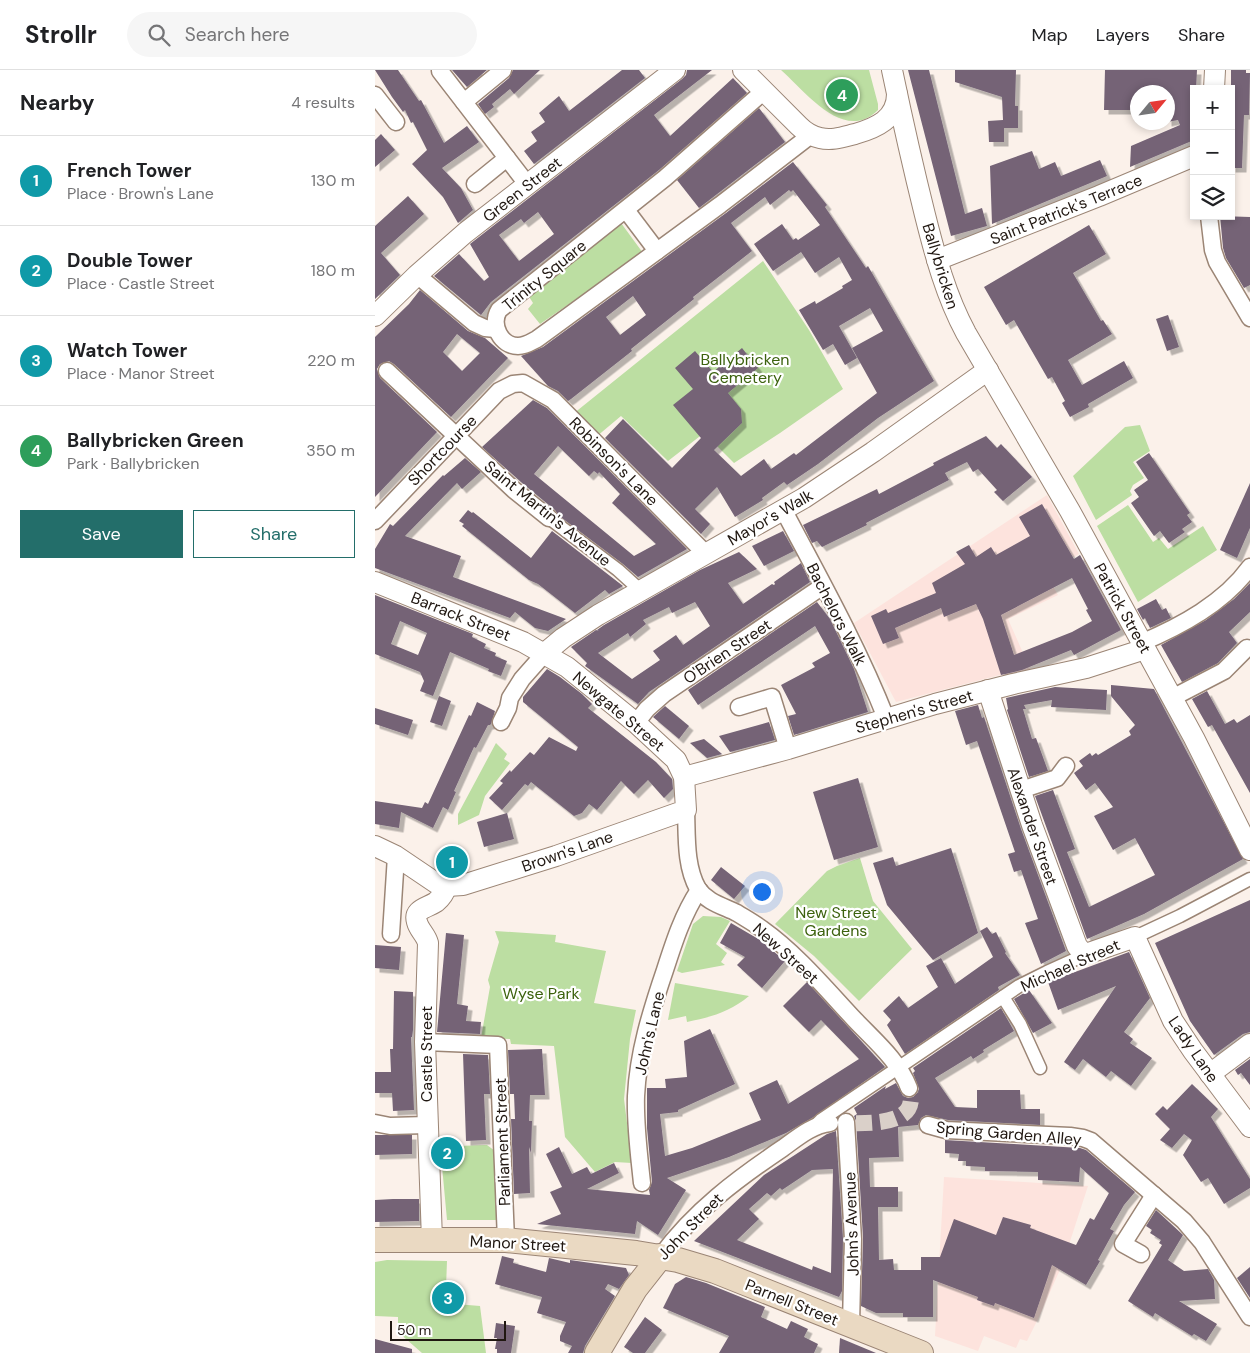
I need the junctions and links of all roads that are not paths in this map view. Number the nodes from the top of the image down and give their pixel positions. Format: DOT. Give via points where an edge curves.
graph roads {
  1 [pos="503,70"];
  2 [pos="675,70"];
  3 [pos="743,70"];
  4 [pos="892,70"];
  5 [pos="1215,70"];
  6 [pos="441,71"];
  7 [pos="1214,85"];
  8 [pos="764,91"];
  9 [pos="896,91"];
  10 [pos="375,96"];
  11 [pos="464,102"];
  12 [pos="396,122"];
  13 [pos="870,129"];
  14 [pos="811,135"];
  15 [pos="910,154"];
  16 [pos="507,158"];
  17 [pos="1190,158"];
  18 [pos="475,184"];
  19 [pos="527,184"];
  20 [pos="626,210"];
  21 [pos="1210,220"];
  22 [pos="657,251"];
  23 [pos="937,260"];
  24 [pos="417,275"];
  25 [pos="375,316"];
  26 [pos="1250,318"];
  27 [pos="496,329"];
  28 [pos="988,370"];
  29 [pos="387,371"];
  30 [pos="513,384"];
  31 [pos="455,436"];
  32 [pos="784,510"];
  33 [pos="549,518"];
  34 [pos="375,521"];
  35 [pos="706,554"];
  36 [pos="1250,567"];
  37 [pos="375,582"];
  38 [pos="823,586"];
  39 [pos="640,590"];
  40 [pos="1143,646"];
  41 [pos="1247,648"];
  42 [pos="545,653"];
  43 [pos="988,690"];
  44 [pos="1172,698"];
  45 [pos="739,707"];
  46 [pos="887,718"];
  47 [pos="501,722"];
  48 [pos="636,723"];
  49 [pos="787,749"];
  50 [pos="1066,766"];
  51 [pos="684,777"];
  52 [pos="1021,790"];
  53 [pos="686,810"];
  54 [pos="375,846"];
  55 [pos="1250,850"];
  56 [pos="396,856"];
  57 [pos="1250,879"];
  58 [pos="447,886"];
  59 [pos="699,890"];
  60 [pos="391,934"];
  61 [pos="1135,937"];
  62 [pos="1089,953"];
  63 [pos="1003,997"];
  64 [pos="425,1042"];
  65 [pos="1250,1044"];
  66 [pos="899,1068"];
  67 [pos="1040,1068"];
  68 [pos="1210,1074"];
  69 [pos="909,1088"];
  70 [pos="846,1122"];
  71 [pos="375,1123"];
  72 [pos="830,1123"];
  73 [pos="427,1125"];
  74 [pos="928,1125"];
  75 [pos="1250,1127"];
  76 [pos="813,1128"];
  77 [pos="642,1183"];
  78 [pos="1154,1195"];
  79 [pos="375,1240"];
  80 [pos="431,1240"];
  81 [pos="506,1240"];
  82 [pos="1141,1254"];
  83 [pos="661,1256"];
  84 [pos="1250,1317"];
  85 [pos="851,1325"];
  86 [pos="597,1353"];
  87 [pos="921,1353"];
  1 -- 11 [label="street"];
  2 -- 19 [label="street, Green Street"];
  3 -- 8 [label="street"];
  4 -- 9 [label="street, Ballybricken"];
  5 -- 7 [label="street"];
  6 -- 11 [label="street"];
  8 -- 14 [label="street"];
  8 -- 20 [label="street, Trinity Square" via="695,154"];
  9 -- 13 [label="street, Ballybricken" via="893,112 883,123"];
  9 -- 15 [label="street, Ballybricken"];
  10 -- 12 [label="street"];
  11 -- 16 [label="street"];
  13 -- 14 [label="street, Ballybricken" via="835,139"];
  13 -- 15 [label="street, Ballybricken" via="880,128 895,134"];
  14 -- 22 [label="street, Trinity Square"];
  15 -- 23 [label="street, Ballybricken"];
  16 -- 18 [label="street"];
  16 -- 19 [label="street"];
  17 -- 23 [label="street, Saint Patrick's Terrace"];
  19 -- 24 [label="street, Green Street"];
  20 -- 22 [label="street"];
  20 -- 27 [label="street, Trinity Square" via="499,310 495,318"];
  21 -- 26 [label="street" via="1215,258"];
  22 -- 27 [label="street, Trinity Square" via="528,344 517,346 509,343"];
  23 -- 28 [label="street, Ballybricken" via="955,312"];
  24 -- 25 [label="street, Green Street"];
  24 -- 27 [label="street" via="474,323"];
  28 -- 32 [label="street, Mayor's Walk" via="873,452"];
  28 -- 40 [label="street, Patrick Street"];
  29 -- 31 [label="street, Saint Martin's Avenue"];
  30 -- 31 [label="street, Shortcourse" via="499,391"];
  30 -- 35 [label="street, Robinson's Lane" via="528,385 553,400"];
  31 -- 33 [label="street, Saint Martin's Avenue"];
  31 -- 34 [label="street, Shortcourse"];
  32 -- 35 [label="street, Mayor's Walk"];
  32 -- 38 [label="street, Bachelors Walk"];
  33 -- 39 [label="street, Saint Martin's Avenue"];
  35 -- 39 [label="street, Mayor's Walk"];
  36 -- 40 [label="street" via="1213,603"];
  37 -- 42 [label="street, Barrack Street" via="497,630"];
  38 -- 46 [label="street, Bachelors Walk"];
  38 -- 48 [label="street, O'Brien Street" via="664,694"];
  39 -- 42 [label="street, Mayor's Walk" via="573,631"];
  40 -- 43 [label="street, Stephen's Street" via="1086,668"];
  40 -- 44 [label="street, Patrick Street"];
  41 -- 44 [label="street" via="1224,671"];
  42 -- 47 [label="street" via="522,679"];
  42 -- 48 [label="street, Newgate Street"];
  43 -- 46 [label="street, Stephen's Street"];
  43 -- 52 [label="street, Alexander Street"];
  44 -- 55 [label="street, Patrick Street"];
  45 -- 49 [label="street" via="772,696"];
  46 -- 49 [label="street, Stephen's Street"];
  48 -- 51 [label="street, Newgate Street" via="672,756"];
  49 -- 51 [label="street, Stephen's Street"];
  50 -- 52 [label="street" via="1057,778"];
  51 -- 53 [label="street"];
  52 -- 62 [label="street, Alexander Street" via="1075,941 1080,950"];
  53 -- 58 [label="street, Brown's Lane" via="556,856 463,885"];
  53 -- 59 [label="street" via="689,858"];
  54 -- 56 [label="street"];
  56 -- 58 [label="street" via="431,880"];
  56 -- 60 [label="street"];
  57 -- 61 [label="street, Michael Street"];
  58 -- 64 [label="street, Castle Street" via="436,902 417,914 418,925 428,943"];
  59 -- 66 [label="street, New Street" via="775,939 816,978"];
  59 -- 77 [label="street, John's Lane" via="678,932 642,1051 635,1110"];
  61 -- 62 [label="street, Michael Street"];
  61 -- 68 [label="street, Lady Lane" via="1173,1021"];
  62 -- 63 [label="street, Michael Street" via="1040,975"];
  63 -- 66 [label="street, Michael Street"];
  63 -- 67 [label="street"];
  64 -- 73 [label="street, Castle Street"];
  64 -- 81 [label="street, Parliament Street" via="498,1045"];
  65 -- 68 [label="street"];
  66 -- 69 [label="street"];
  66 -- 76 [label="street, John Street"];
  68 -- 75 [label="street, Lady Lane"];
  70 -- 85 [label="street, John's Avenue" via="853,1239"];
  71 -- 73 [label="street" via="397,1127"];
  72 -- 76 [label="street, John Street"];
  73 -- 80 [label="street, Castle Street"];
  74 -- 78 [label="street, Spring Garden Alley" via="946,1130 1083,1138 1097,1146"];
  76 -- 83 [label="street, John Street" via="711,1201"];
  78 -- 82 [label="street" via="1123,1244"];
  78 -- 84 [label="street, Spring Garden Alley" via="1196,1234"];
  79 -- 80 [label="main road, Manor Street"];
  80 -- 81 [label="main road, Manor Street"];
  81 -- 83 [label="main road, Manor Street"];
  83 -- 85 [label="main road, Parnell Street" via="715,1271"];
  83 -- 86 [label="main road, John Street" via="635,1289"];
  85 -- 87 [label="main road, Parnell Street"];
}
